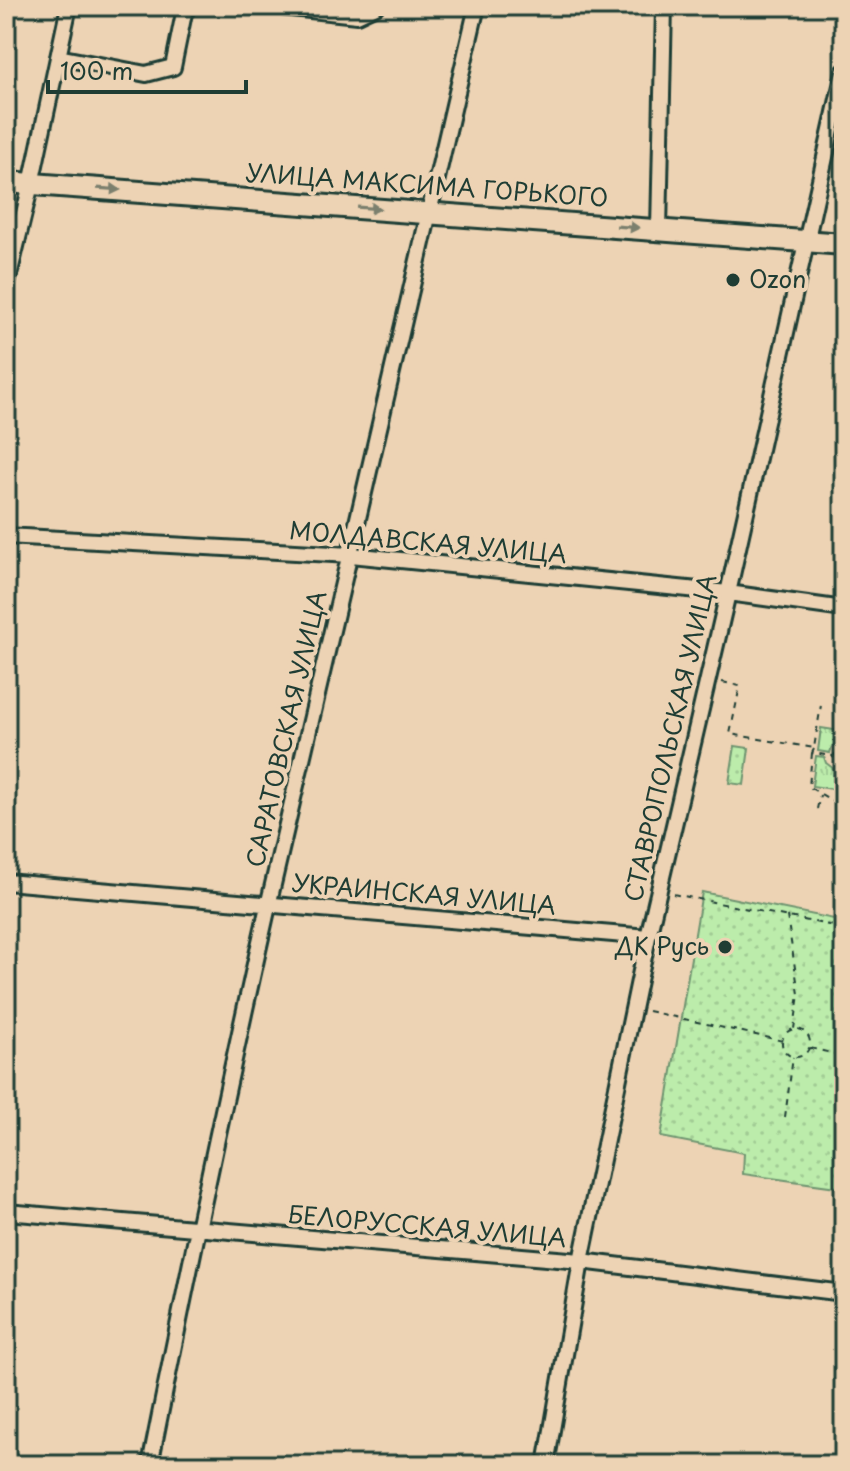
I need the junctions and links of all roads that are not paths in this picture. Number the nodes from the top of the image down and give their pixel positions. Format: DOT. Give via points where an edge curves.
graph roads {
  1 [pos="69,6"];
  2 [pos="190,6"];
  3 [pos="272,6"];
  4 [pos="376,6"];
  5 [pos="477,6"];
  6 [pos="664,6"];
  7 [pos="58,57"];
  8 [pos="844,72"];
  9 [pos="6,182"];
  10 [pos="31,184"];
  11 [pos="431,213"];
  12 [pos="659,229"];
  13 [pos="806,241"];
  14 [pos="844,244"];
  15 [pos="6,288"];
  16 [pos="6,536"];
  17 [pos="351,555"];
  18 [pos="728,593"];
  19 [pos="844,609"];
  20 [pos="6,882"];
  21 [pos="268,904"];
  22 [pos="648,937"];
  23 [pos="6,1212"];
  24 [pos="197,1230"];
  25 [pos="581,1261"];
  26 [pos="844,1293"];
  27 [pos="150,1465"];
  28 [pos="546,1465"];
  1 -- 7 [label="street"];
  2 -- 7 [label="street" via="173,67 146,74"];
  3 -- 4 [label="street" via="357,15"];
  5 -- 11 [label="street, САРАТОВСКАЯ УЛИЦА"];
  6 -- 12 [label="street"];
  7 -- 10 [label="street"];
  8 -- 13 [label="street, СТАВРОПОЛЬСКАЯ УЛИЦА"];
  9 -- 10 [label="main road, УЛИЦА МАКСИМА ГОРЬКОГО"];
  10 -- 11 [label="main road, УЛИЦА МАКСИМА ГОРЬКОГО, one-way"];
  10 -- 15 [label="street"];
  11 -- 12 [label="main road, УЛИЦА МАКСИМА ГОРЬКОГО, one-way"];
  11 -- 17 [label="street, САРАТОВСКАЯ УЛИЦА"];
  12 -- 13 [label="main road, УЛИЦА МАКСИМА ГОРЬКОГО"];
  13 -- 14 [label="main road, УЛИЦА МАКСИМА ГОРЬКОГО"];
  13 -- 18 [label="street, СТАВРОПОЛЬСКАЯ УЛИЦА"];
  16 -- 17 [label="street, МОЛДАВСКАЯ УЛИЦА"];
  17 -- 18 [label="street, МОЛДАВСКАЯ УЛИЦА"];
  17 -- 21 [label="street, САРАТОВСКАЯ УЛИЦА"];
  18 -- 19 [label="street, МОЛДАВСКАЯ УЛИЦА"];
  18 -- 22 [label="street, СТАВРОПОЛЬСКАЯ УЛИЦА"];
  20 -- 21 [label="street, УКРАИНСКАЯ УЛИЦА"];
  21 -- 22 [label="street, УКРАИНСКАЯ УЛИЦА"];
  21 -- 24 [label="street, САРАТОВСКАЯ УЛИЦА"];
  22 -- 25 [label="street, СТАВРОПОЛЬСКАЯ УЛИЦА"];
  23 -- 24 [label="street, БЕЛОРУССКАЯ УЛИЦА"];
  24 -- 25 [label="street, БЕЛОРУССКАЯ УЛИЦА"];
  24 -- 27 [label="street, САРАТОВСКАЯ УЛИЦА"];
  25 -- 26 [label="street, БЕЛОРУССКАЯ УЛИЦА"];
  25 -- 28 [label="street, СТАВРОПОЛЬСКАЯ УЛИЦА"];
}
